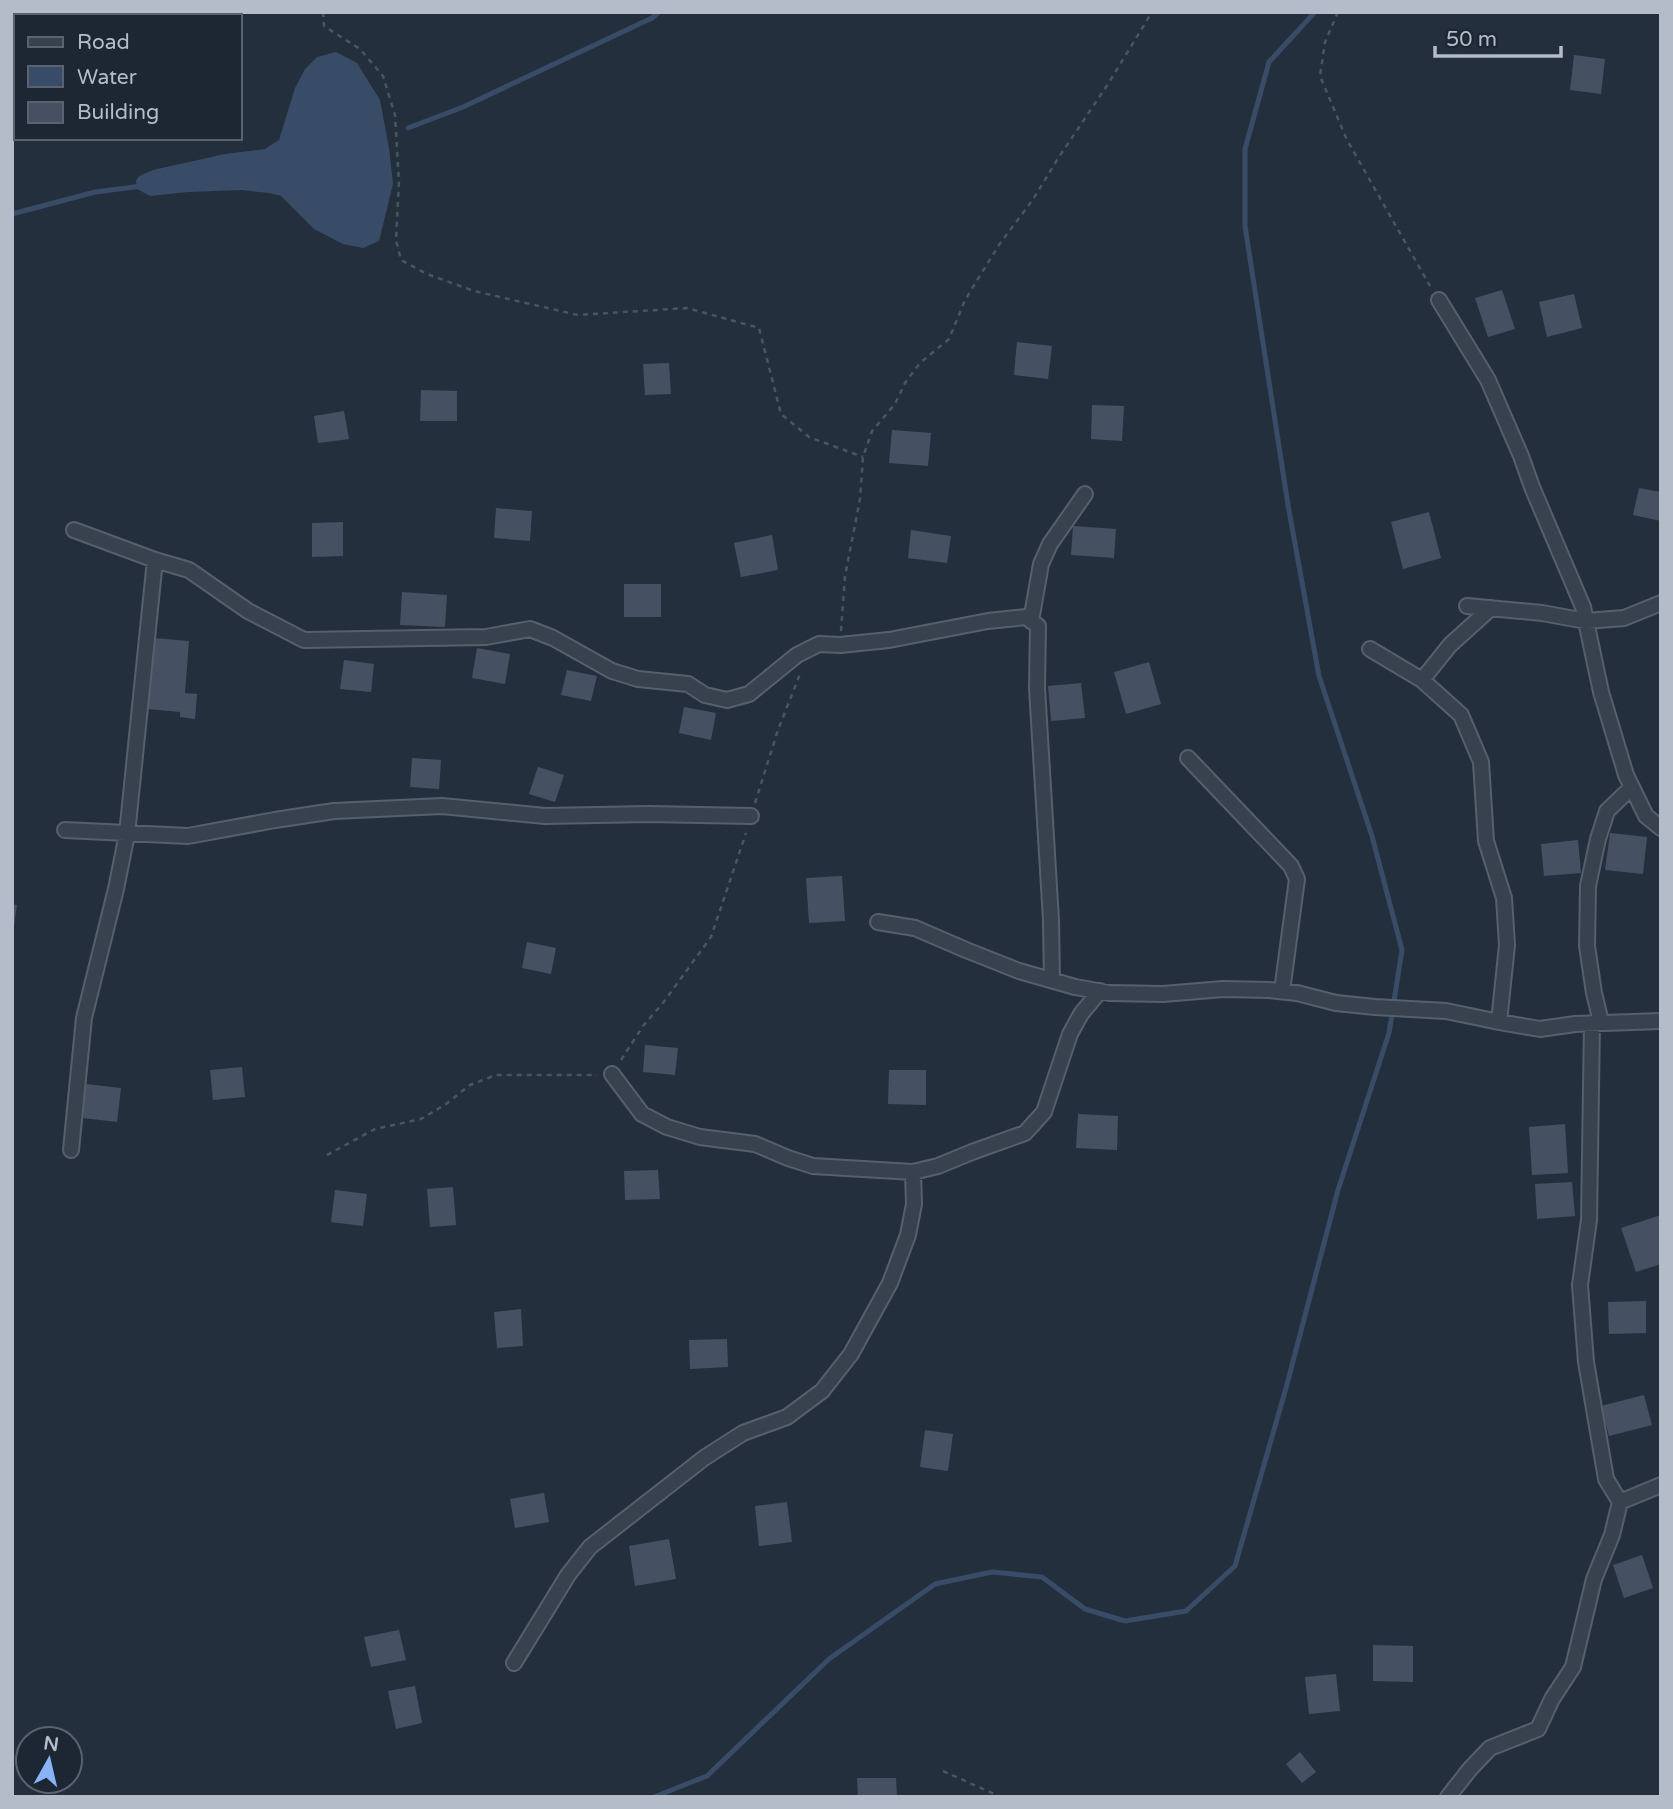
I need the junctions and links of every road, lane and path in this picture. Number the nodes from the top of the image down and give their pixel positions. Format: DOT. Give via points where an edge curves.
graph roads {
  1 [pos="323,12"];
  2 [pos="1152,12"];
  3 [pos="1338,12"];
  4 [pos="1439,300"];
  5 [pos="863,457"];
  6 [pos="1085,494"];
  7 [pos="74,530"];
  8 [pos="155,560"];
  9 [pos="1661,603"];
  10 [pos="1467,606"];
  11 [pos="1491,608"];
  12 [pos="1031,621"];
  13 [pos="1586,621"];
  14 [pos="840,645"];
  15 [pos="811,648"];
  16 [pos="1370,649"];
  17 [pos="1422,680"];
  18 [pos="1188,758"];
  19 [pos="1632,787"];
  20 [pos="751,816"];
  21 [pos="1661,828"];
  22 [pos="65,830"];
  23 [pos="127,834"];
  24 [pos="878,922"];
  25 [pos="1052,980"];
  26 [pos="1100,991"];
  27 [pos="1282,991"];
  28 [pos="1661,1021"];
  29 [pos="1499,1023"];
  30 [pos="1596,1023"];
  31 [pos="612,1074"];
  32 [pos="71,1150"];
  33 [pos="327,1155"];
  34 [pos="913,1171"];
  35 [pos="1661,1486"];
  36 [pos="1620,1502"];
  37 [pos="514,1663"];
  38 [pos="943,1772"];
  39 [pos="1000,1797"];
  40 [pos="1448,1797"];
  1 -- 5 [label="path" via="324,26 360,49 383,76 395,115 396,240 401,260 474,291 578,315 687,308 759,328 781,414 809,437"];
  2 -- 5 [label="path" via="999,245 965,300 949,339 920,363 905,383 895,404 872,431"];
  3 -- 4 [label="path" via="1325,41 1320,76 1347,140"];
  4 -- 13 [label="street" via="1488,380"];
  5 -- 14 [label="path"];
  6 -- 12 [label="street" via="1041,564"];
  7 -- 8 [label="street"];
  8 -- 15 [label="street" via="189,570 248,611 304,640 486,637 530,629 611,671 688,684 705,695 727,700 749,694"];
  8 -- 23 [label="street"];
  9 -- 13 [label="street" via="1625,618"];
  10 -- 11 [label="street"];
  11 -- 13 [label="street"];
  11 -- 17 [label="street" via="1450,645"];
  12 -- 14 [label="street" via="1016,617"];
  12 -- 25 [label="street" via="1038,626"];
  13 -- 19 [label="street" via="1601,692"];
  14 -- 15 [label="street"];
  15 -- 20 [label="path"];
  16 -- 17 [label="street"];
  17 -- 29 [label="street" via="1461,715 1481,762 1486,842 1503,898 1507,945"];
  18 -- 27 [label="street" via="1291,866 1297,879"];
  19 -- 21 [label="street" via="1646,816"];
  19 -- 30 [label="street" via="1607,811 1588,886 1587,946"];
  20 -- 23 [label="street" via="545,816 442,806 334,811 188,836"];
  20 -- 31 [label="path" via="711,936"];
  22 -- 23 [label="street"];
  23 -- 32 [label="street" via="84,1018"];
  24 -- 25 [label="street" via="915,928"];
  25 -- 26 [label="street"];
  26 -- 27 [label="street"];
  26 -- 34 [label="street" via="1070,1034 1044,1112 1025,1133"];
  27 -- 29 [label="street" via="1336,1003 1446,1011"];
  28 -- 30 [label="street"];
  29 -- 30 [label="street" via="1540,1029"];
  30 -- 36 [label="street" via="1589,1220 1580,1285 1586,1362 1606,1479"];
  31 -- 33 [label="path" via="496,1076 470,1085 421,1119 376,1129"];
  31 -- 34 [label="street" via="642,1114 667,1127 700,1137 755,1144 813,1166"];
  34 -- 37 [label="street" via="914,1204 908,1235 890,1283 851,1354 822,1391 787,1417 743,1433 704,1458 590,1547"];
  35 -- 36 [label="street"];
  36 -- 40 [label="street" via="1594,1579 1573,1667 1538,1729 1490,1748"];
  38 -- 39 [label="path"];
}
